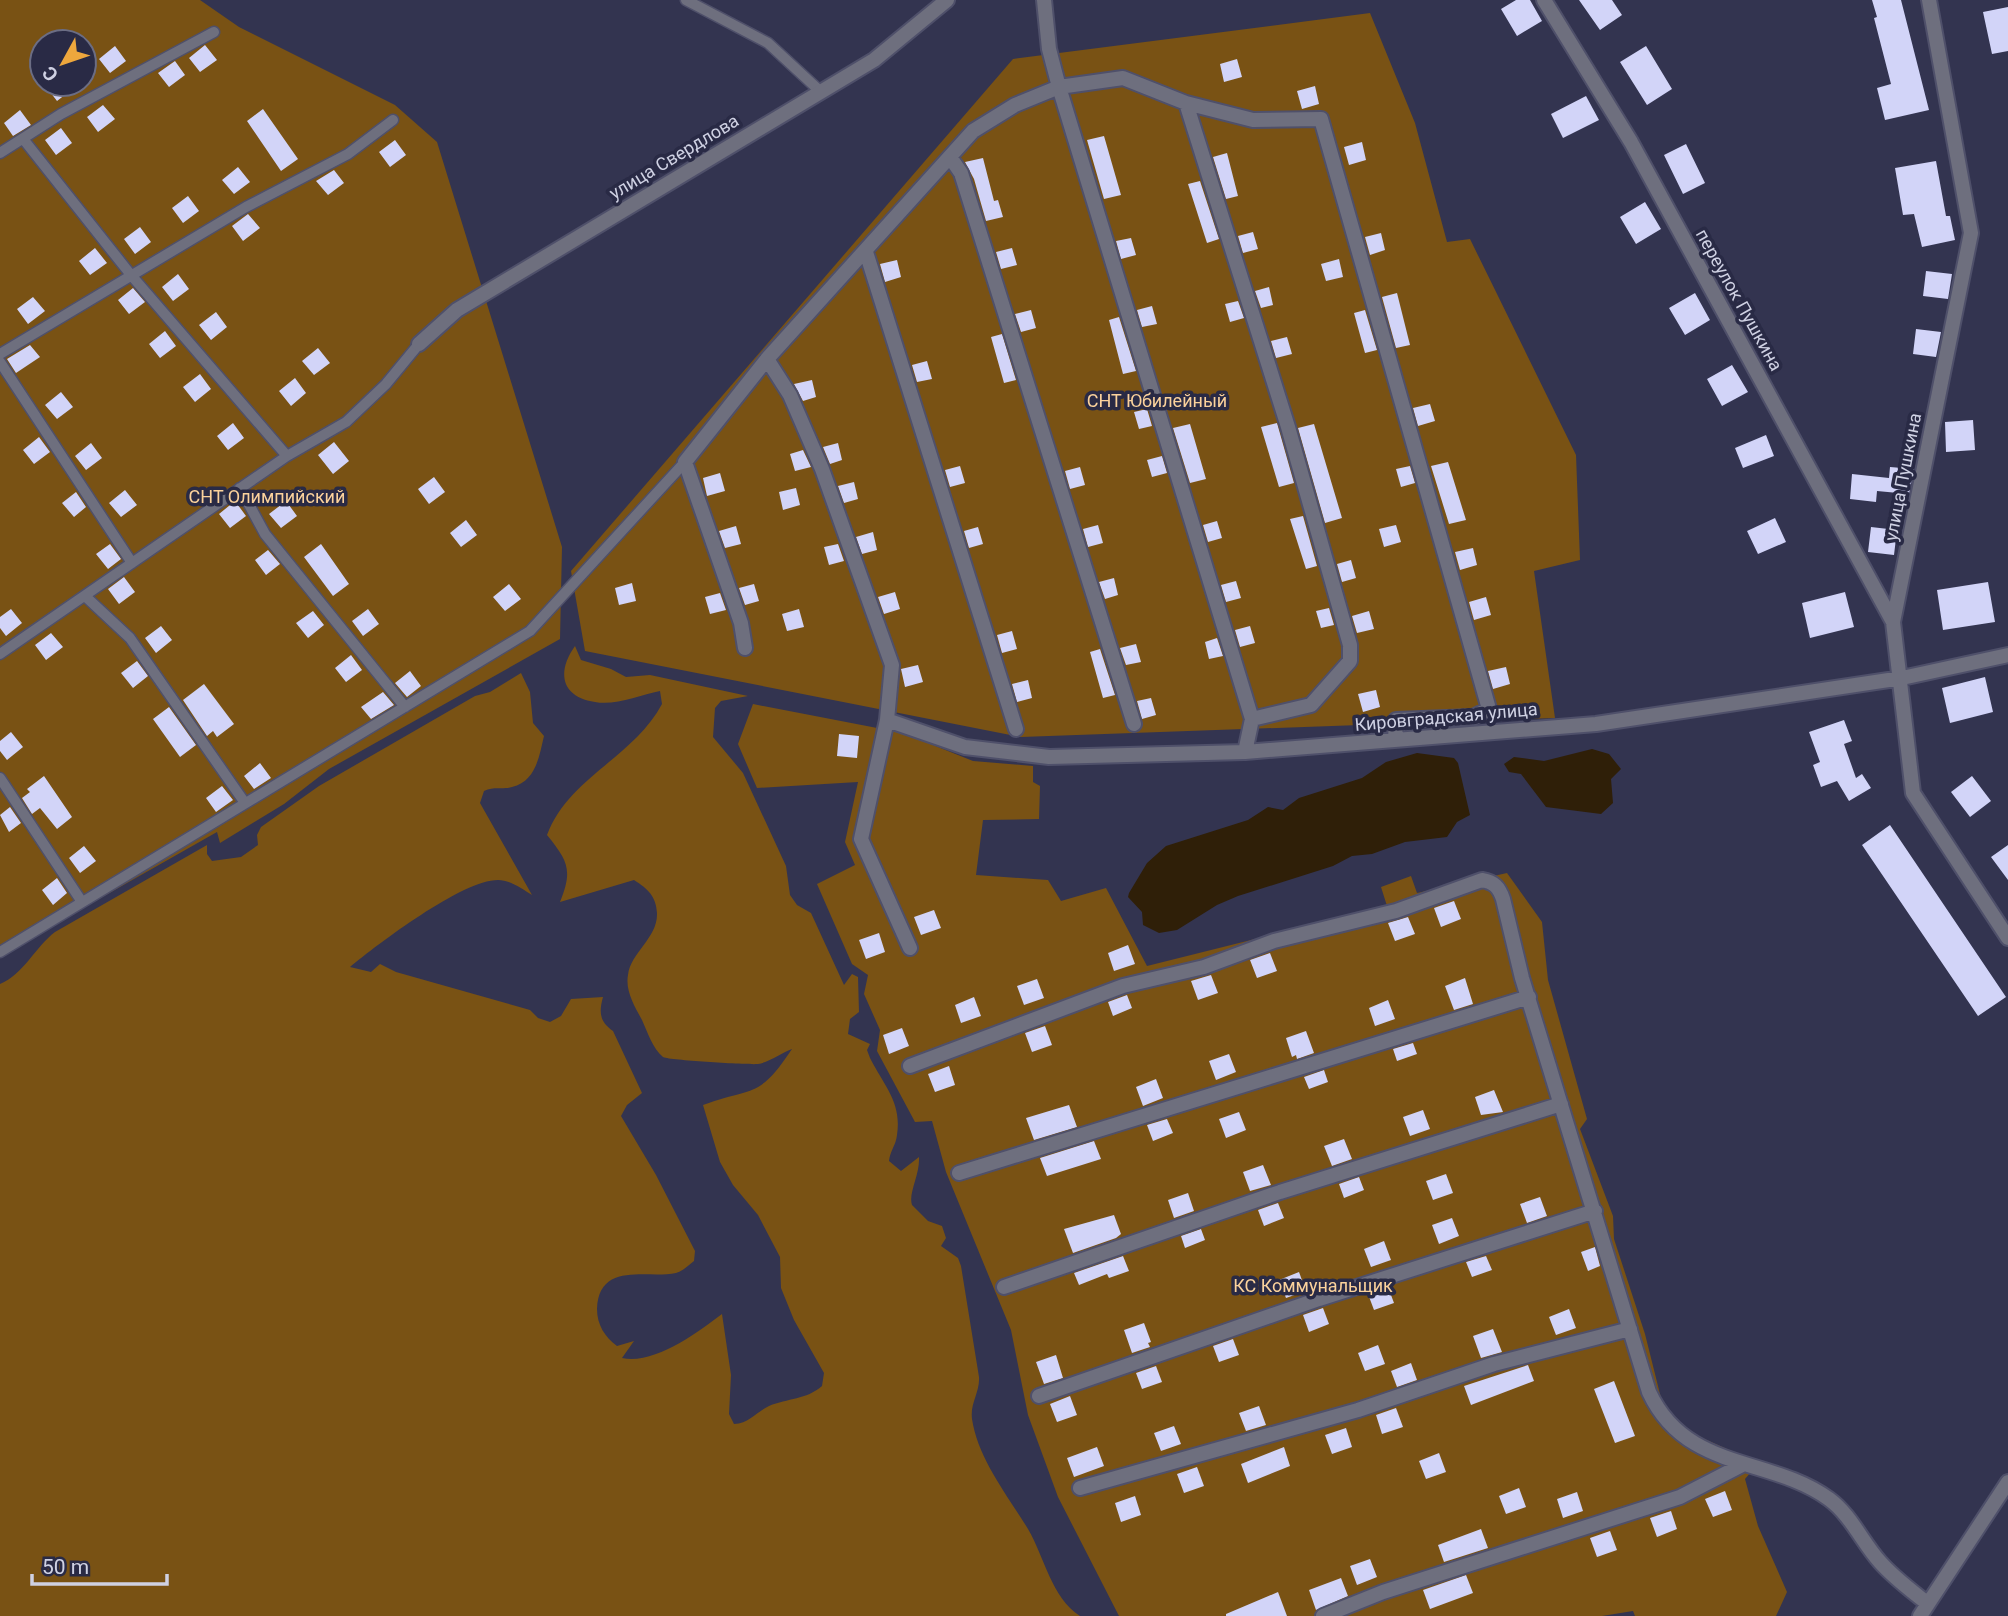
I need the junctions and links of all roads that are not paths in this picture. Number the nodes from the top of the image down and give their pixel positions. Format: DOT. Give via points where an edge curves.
graph roads {
  1 [pos="686,0"];
  2 [pos="947,0"];
  3 [pos="1044,0"];
  4 [pos="1544,0"];
  5 [pos="1929,0"];
  6 [pos="214,32"];
  7 [pos="1059,87"];
  8 [pos="821,92"];
  9 [pos="1186,103"];
  10 [pos="393,120"];
  11 [pos="24,139"];
  12 [pos="0,153"];
  13 [pos="950,157"];
  14 [pos="866,253"];
  15 [pos="131,275"];
  16 [pos="419,344"];
  17 [pos="0,354"];
  18 [pos="767,359"];
  19 [pos="0,362"];
  20 [pos="287,456"];
  21 [pos="685,462"];
  22 [pos="240,488"];
  23 [pos="132,563"];
  24 [pos="85,596"];
  25 [pos="1893,622"];
  26 [pos="745,648"];
  27 [pos="0,654"];
  28 [pos="2008,654"];
  29 [pos="1902,678"];
  30 [pos="405,707"];
  31 [pos="1252,719"];
  32 [pos="887,720"];
  33 [pos="1134,724"];
  34 [pos="1016,729"];
  35 [pos="1395,740"];
  36 [pos="1245,752"];
  37 [pos="0,778"];
  38 [pos="245,803"];
  39 [pos="82,902"];
  40 [pos="2008,938"];
  41 [pos="910,948"];
  42 [pos="0,952"];
  43 [pos="1529,997"];
  44 [pos="910,1066"];
  45 [pos="1561,1104"];
  46 [pos="959,1173"];
  47 [pos="1595,1211"];
  48 [pos="1004,1287"];
  49 [pos="1630,1329"];
  50 [pos="1040,1396"];
  51 [pos="1742,1465"];
  52 [pos="2008,1482"];
  53 [pos="1080,1488"];
  54 [pos="1924,1610"];
  55 [pos="1323,1616"];
  1 -- 8 [label="lane" via="768,43"];
  2 -- 8 [label="street, улица Свердлова" via="894,45"];
  3 -- 7 [label="street"];
  4 -- 25 [label="street, переулок Пушкина" via="1630,142"];
  5 -- 25 [label="street, улица Пушкина" via="1971,233"];
  6 -- 11 [label="lane" via="61,114"];
  7 -- 9 [label="street" via="1123,78"];
  7 -- 13 [label="street" via="1015,105 973,131"];
  7 -- 31 [label="street"];
  8 -- 16 [label="street, улица Свердлова" via="457,310"];
  9 -- 31 [label="street" via="1288,427 1350,645 1350,661 1311,705"];
  9 -- 35 [label="street" via="1253,120 1321,120 1489,709 1473,717 1396,720"];
  10 -- 15 [label="lane" via="348,154"];
  11 -- 12 [label="lane"];
  11 -- 15 [label="lane"];
  13 -- 14 [label="street"];
  13 -- 33 [label="street" via="961,173"];
  14 -- 18 [label="street"];
  14 -- 34 [label="street"];
  15 -- 17 [label="lane"];
  15 -- 20 [label="lane"];
  16 -- 20 [label="lane" via="346,422"];
  18 -- 21 [label="street"];
  18 -- 32 [label="street" via="790,395 822,469 892,665"];
  19 -- 23 [label="lane"];
  20 -- 22 [label="lane"];
  21 -- 26 [label="street" via="741,623"];
  21 -- 30 [label="lane" via="530,631"];
  22 -- 23 [label="lane"];
  22 -- 30 [label="lane" via="265,534"];
  23 -- 24 [label="lane"];
  24 -- 27 [label="lane"];
  24 -- 38 [label="lane" via="130,638"];
  25 -- 29 [label="street, улица Пушкина"];
  28 -- 29 [label="street, Кировградская улица"];
  29 -- 35 [label="street, Кировградская улица" via="1596,723"];
  29 -- 40 [label="street, улица Пушкина" via="1913,793"];
  30 -- 38 [label="lane"];
  31 -- 36 [label="street"];
  32 -- 36 [label="street, Кировградская улица" via="965,747 1048,757"];
  32 -- 41 [label="street" via="861,839"];
  35 -- 36 [label="street, Кировградская улица"];
  37 -- 39 [label="lane"];
  38 -- 39 [label="lane"];
  39 -- 42 [label="lane"];
  43 -- 44 [label="street" via="1500,890 1482,880 1396,911 1274,941 1204,967 1124,986"];
  43 -- 45 [label="street"];
  43 -- 46 [label="street"];
  45 -- 47 [label="street"];
  45 -- 48 [label="street" via="1280,1192"];
  47 -- 49 [label="street"];
  47 -- 50 [label="street" via="1319,1299"];
  49 -- 51 [label="street" via="1649,1392 1664,1420 1710,1451"];
  49 -- 53 [label="street" via="1494,1364 1358,1410"];
  51 -- 54 [label="street" via="1796,1482 1829,1499"];
  51 -- 55 [label="street" via="1679,1497 1383,1592"];
  52 -- 54 [label="street"];
}
